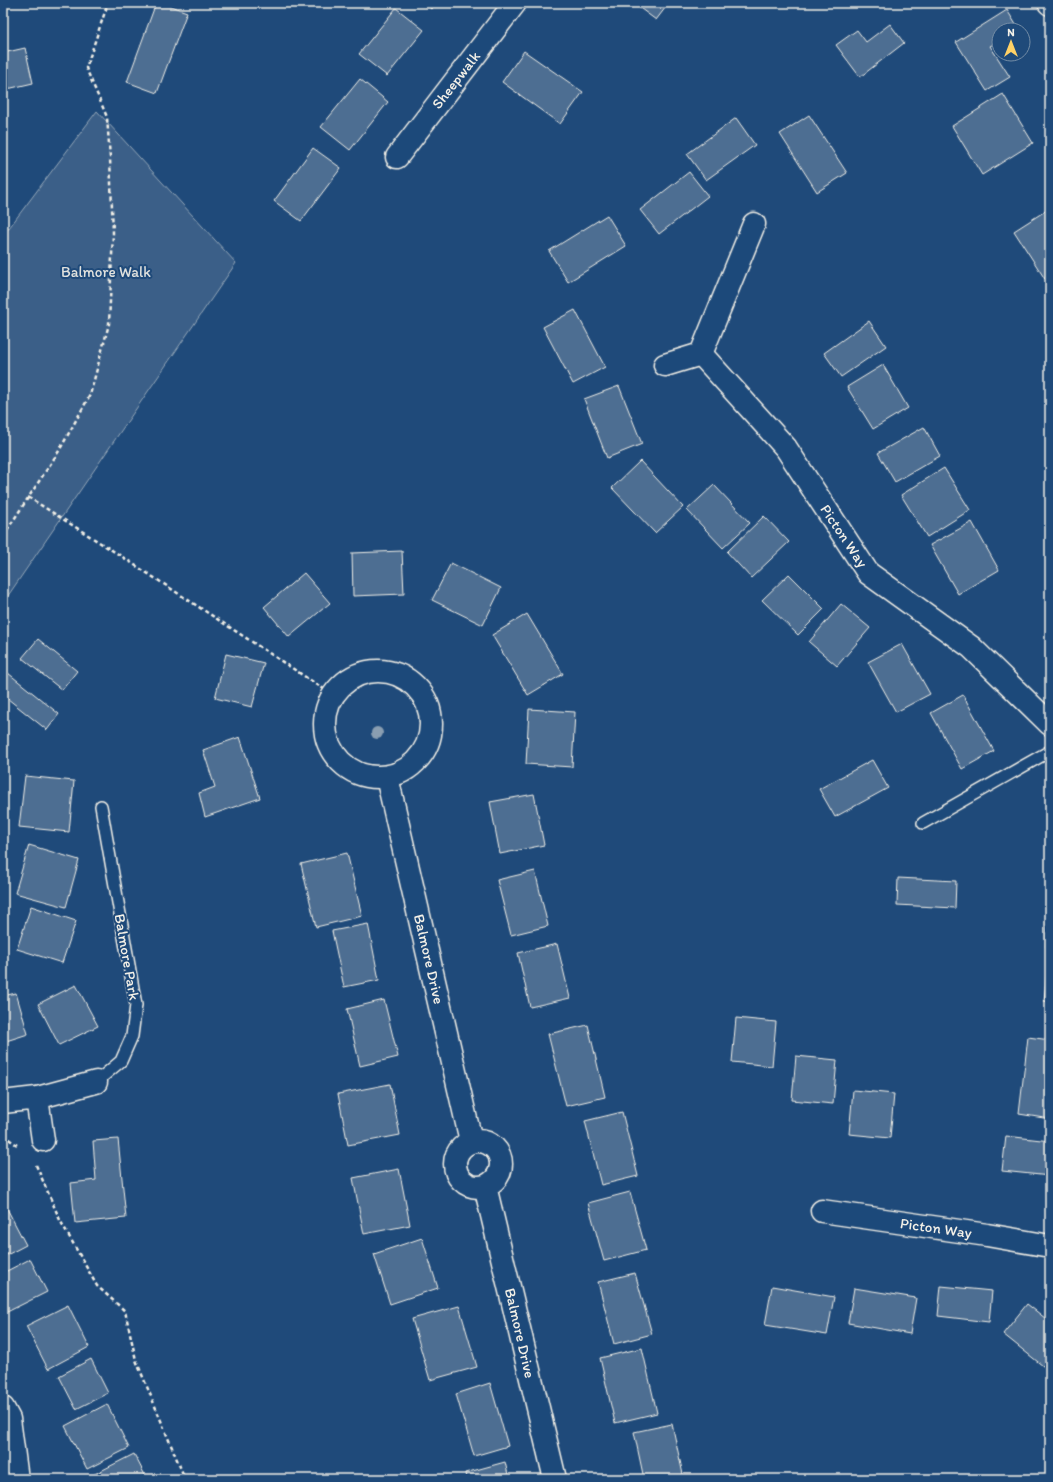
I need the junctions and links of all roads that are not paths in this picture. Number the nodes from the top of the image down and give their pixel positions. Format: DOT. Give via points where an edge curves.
graph roads {
  1 [pos="515,3"];
  2 [pos="397,157"];
  3 [pos="754,224"];
  4 [pos="701,354"];
  5 [pos="664,365"];
  6 [pos="1050,724"];
  7 [pos="1050,751"];
  8 [pos="387,777"];
  9 [pos="101,806"];
  10 [pos="923,823"];
  11 [pos="96,1082"];
  12 [pos="37,1098"];
  13 [pos="3,1102"];
  14 [pos="43,1140"];
  15 [pos="471,1141"];
  16 [pos="485,1186"];
  17 [pos="822,1211"];
  18 [pos="1050,1246"];
  19 [pos="3,1408"];
  20 [pos="12,1475"];
  21 [pos="555,1479"];
  1 -- 2 [label="street, Sheepwalk"];
  3 -- 4 [label="street"];
  4 -- 5 [label="street"];
  4 -- 6 [label="street, Picton Way" via="786,448 868,573 971,647"];
  7 -- 10 [label="lane"];
  8 -- 8 [label="street" via="366,777 348,769 333,754 325,735 325,714 333,695 347,680 367,671 388,671 408,679 423,694 431,714 431,735 423,755 407,770"];
  8 -- 15 [label="street, Balmore Drive"];
  9 -- 11 [label="lane, Balmore Park" via="136,1005 132,1036 122,1061"];
  11 -- 12 [label="street, Balmore Park"];
  12 -- 13 [label="street, Balmore Park"];
  12 -- 14 [label="street"];
  15 -- 16 [label="street" via="456,1155 454,1163 458,1177 470,1186"];
  15 -- 16 [label="street" via="480,1140 495,1146 502,1161 498,1177"];
  16 -- 21 [label="street, Balmore Drive"];
  17 -- 18 [label="street, Picton Way"];
  19 -- 20 [label="street" via="9,1419"];
}
